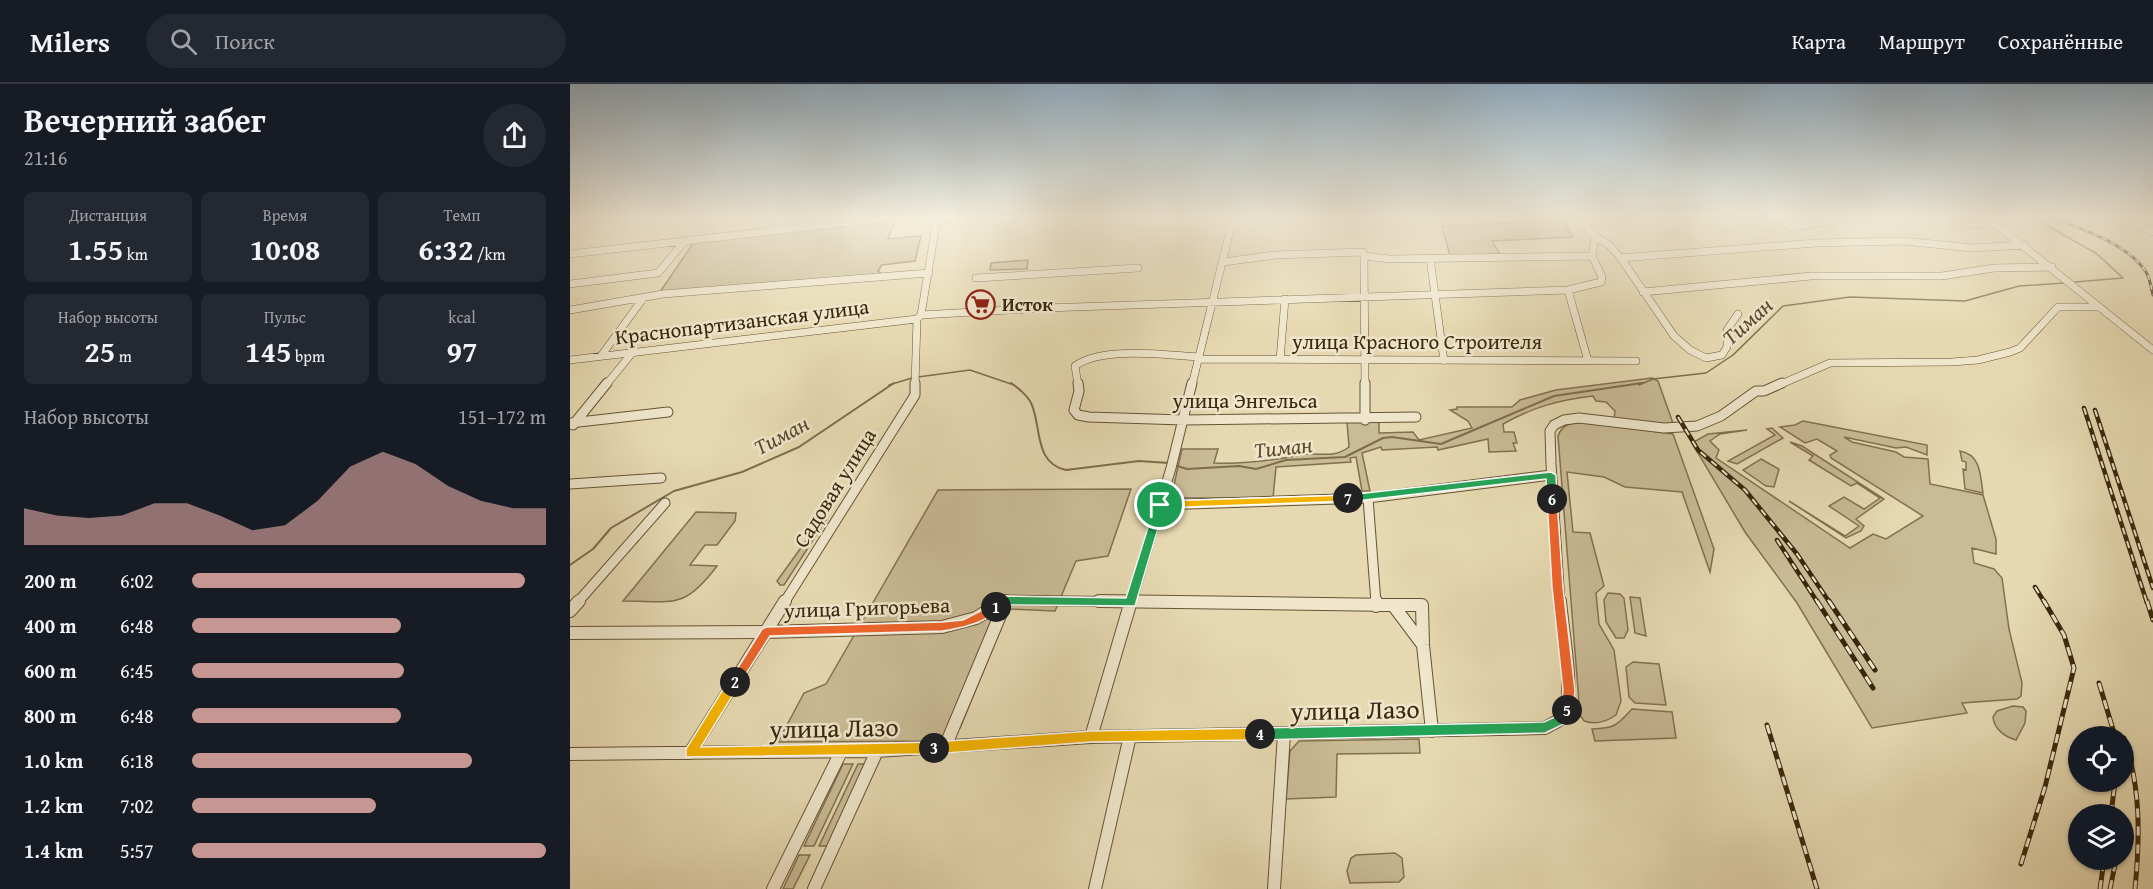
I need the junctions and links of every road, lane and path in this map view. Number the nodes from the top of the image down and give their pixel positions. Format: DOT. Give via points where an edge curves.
graph roads {
  1 [pos="673,256"];
  2 [pos="931,256"];
  3 [pos="1224,256"];
  4 [pos="1271,256"];
  5 [pos="1364,256"];
  6 [pos="1592,256"];
  7 [pos="1652,256"];
  8 [pos="2038,256"];
  9 [pos="1430,258"];
  10 [pos="1620,258"];
  11 [pos="1223,262"];
  12 [pos="2052,267"];
  13 [pos="1138,268"];
  14 [pos="929,273"];
  15 [pos="976,278"];
  16 [pos="570,284"];
  17 [pos="1568,290"];
  18 [pos="1643,292"];
  19 [pos="1437,295"];
  20 [pos="1365,297"];
  21 [pos="1285,299"];
  22 [pos="642,300"];
  23 [pos="1213,302"];
  24 [pos="2098,307"];
  25 [pos="570,310"];
  26 [pos="1738,314"];
  27 [pos="919,317"];
  28 [pos="2153,350"];
  29 [pos="632,353"];
  30 [pos="601,356"];
  31 [pos="1198,358"];
  32 [pos="570,360"];
  33 [pos="1280,360"];
  34 [pos="1365,361"];
  35 [pos="1443,361"];
  36 [pos="1588,361"];
  37 [pos="1636,361"];
  38 [pos="668,412"];
  39 [pos="1076,413"];
  40 [pos="1416,417"];
  41 [pos="1184,420"];
  42 [pos="1365,420"];
  43 [pos="572,425"];
  44 [pos="1551,475"];
  45 [pos="661,478"];
  46 [pos="570,484"];
  47 [pos="1368,498"];
  48 [pos="665,503"];
  49 [pos="1160,505"];
  50 [pos="1006,600"];
  51 [pos="1131,603"];
  52 [pos="1393,605"];
  53 [pos="1376,606"];
  54 [pos="570,611"];
  55 [pos="766,632"];
  56 [pos="570,633"];
  57 [pos="1423,645"];
  58 [pos="1432,731"];
  59 [pos="1284,734"];
  60 [pos="1130,736"];
  61 [pos="1091,737"];
  62 [pos="945,747"];
  63 [pos="877,751"];
  64 [pos="841,752"];
  65 [pos="690,753"];
  66 [pos="570,754"];
  67 [pos="773,889"];
  68 [pos="814,889"];
  69 [pos="1095,889"];
  70 [pos="1274,889"];
  1 -- 16 [label="street" via="658,273"];
  2 -- 14 [label="street, Садовая улица"];
  3 -- 11 [label="street"];
  4 -- 11 [label="street"];
  5 -- 9 [label="street"];
  5 -- 20 [label="street"];
  6 -- 9 [label="street"];
  6 -- 17 [label="street, Краснопартизанская улица" via="1602,277 1600,284"];
  7 -- 10 [label="street"];
  8 -- 12 [label="street"];
  9 -- 19 [label="street"];
  10 -- 18 [label="street"];
  11 -- 23 [label="street"];
  12 -- 18 [label="street" via="1994,268 1942,276 1811,276"];
  12 -- 24 [label="street"];
  13 -- 15 [label="street"];
  14 -- 22 [label="street" via="663,294"];
  14 -- 27 [label="street, Садовая улица"];
  17 -- 19 [label="street, Краснопартизанская улица"];
  17 -- 36 [label="street"];
  18 -- 26 [label="street" via="1652,310 1681,342 1703,357 1722,355 1727,346 1727,330"];
  19 -- 20 [label="street, Краснопартизанская улица"];
  19 -- 35 [label="street"];
  20 -- 21 [label="street, Краснопартизанская улица"];
  20 -- 34 [label="street"];
  21 -- 23 [label="street, Краснопартизанская улица"];
  21 -- 33 [label="street"];
  22 -- 25 [label="street"];
  22 -- 30 [label="street"];
  23 -- 27 [label="street, Краснопартизанская улица"];
  23 -- 31 [label="street"];
  24 -- 28 [label="street"];
  24 -- 44 [label="street" via="2058,308 2019,348 1978,360 1830,363 1756,391 1716,421 1698,426 1560,421 1550,431"];
  27 -- 29 [label="street, Краснопартизанская улица"];
  27 -- 55 [label="street, Садовая улица" via="915,395"];
  29 -- 30 [label="street, Краснопартизанская улица"];
  29 -- 43 [label="street"];
  30 -- 32 [label="street, Краснопартизанская улица"];
  31 -- 33 [label="street, улица Красного Строителя"];
  31 -- 39 [label="street, улица Красного Строителя" via="1082,359 1075,366 1079,391"];
  31 -- 41 [label="street"];
  33 -- 34 [label="street, улица Красного Строителя"];
  34 -- 35 [label="street, улица Красного Строителя"];
  34 -- 42 [label="street"];
  35 -- 36 [label="street, улица Красного Строителя"];
  36 -- 37 [label="street, улица Красного Строителя"];
  38 -- 43 [label="street"];
  39 -- 41 [label="street, улица Энгельса" via="1089,417"];
  40 -- 42 [label="street, улица Энгельса"];
  41 -- 42 [label="street, улица Энгельса"];
  41 -- 49 [label="street"];
  44 -- 47 [label="street"];
  44 -- 58 [label="street, улица Лазо" via="1557,587 1569,690 1563,718 1545,728"];
  45 -- 46 [label="street"];
  47 -- 49 [label="street"];
  47 -- 53 [label="street"];
  48 -- 54 [label="street"];
  49 -- 51 [label="street"];
  50 -- 51 [label="street"];
  50 -- 55 [label="street, улица Григорьева" via="984,616 942,627"];
  50 -- 62 [label="street"];
  51 -- 53 [label="street"];
  51 -- 61 [label="street"];
  52 -- 53 [label="street"];
  52 -- 57 [label="street"];
  52 -- 57 [label="street" via="1422,605"];
  55 -- 56 [label="street, улица Григорьева"];
  55 -- 65 [label="street, Садовая улица"];
  57 -- 58 [label="street"];
  58 -- 59 [label="street, улица Лазо"];
  59 -- 60 [label="street, улица Лазо"];
  59 -- 70 [label="street"];
  60 -- 61 [label="street, улица Лазо"];
  60 -- 69 [label="street"];
  61 -- 62 [label="street, улица Лазо"];
  62 -- 63 [label="street, улица Лазо"];
  63 -- 64 [label="street, улица Лазо"];
  63 -- 68 [label="street"];
  64 -- 65 [label="street, улица Лазо"];
  64 -- 67 [label="street"];
  65 -- 66 [label="street, улица Лазо"];
}
